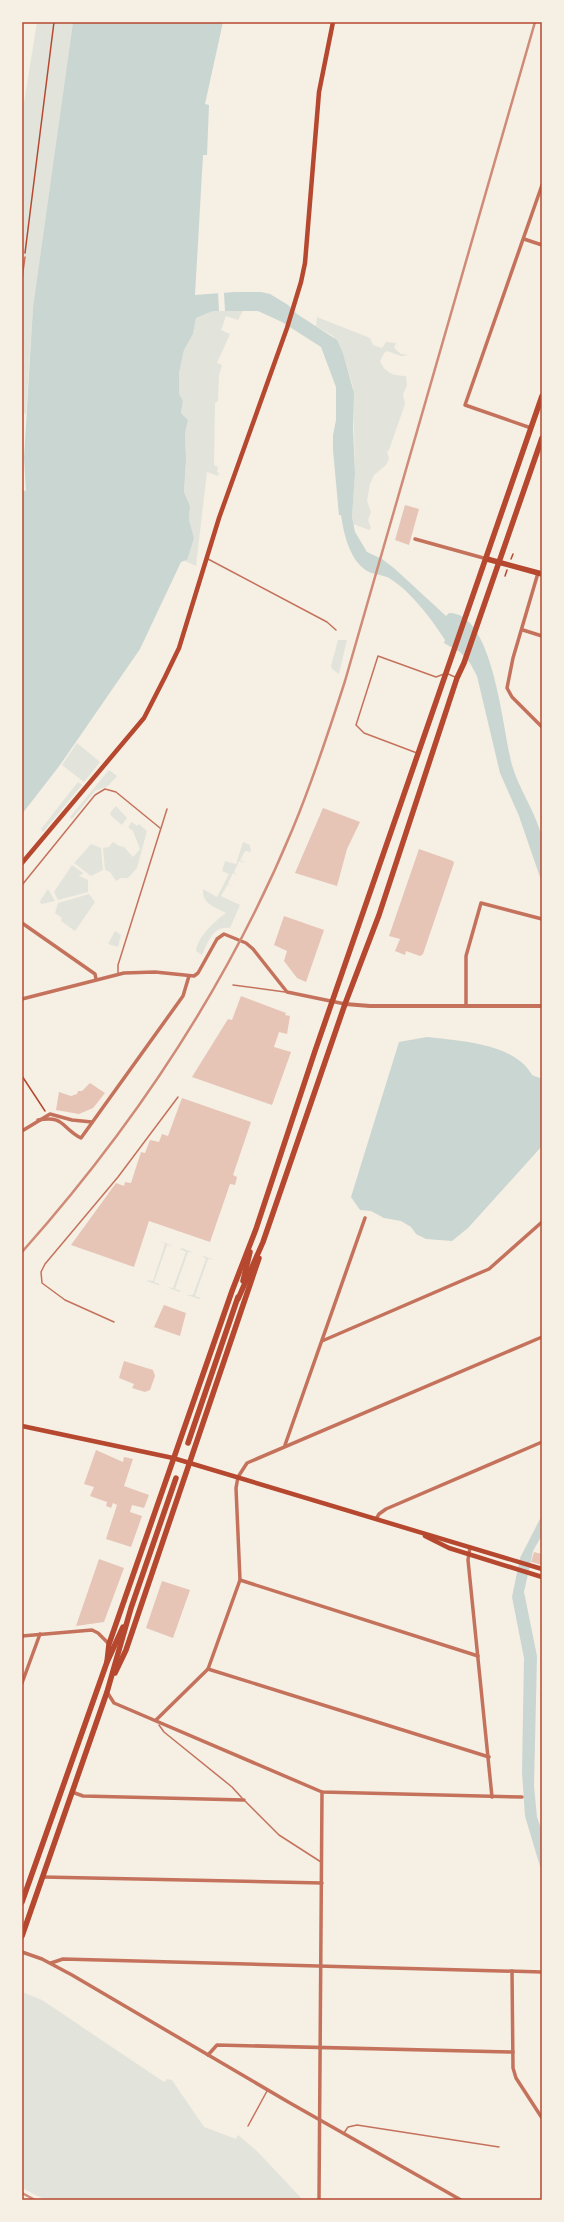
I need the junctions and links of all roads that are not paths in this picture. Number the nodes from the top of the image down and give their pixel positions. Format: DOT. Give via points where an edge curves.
graph roads {
  1 [pos="333,22"];
  2 [pos="542,185"];
  3 [pos="524,239"];
  4 [pos="542,245"];
  5 [pos="25,257"];
  6 [pos="22,279"];
  7 [pos="542,396"];
  8 [pos="531,428"];
  9 [pos="542,438"];
  10 [pos="415,539"];
  11 [pos="205,558"];
  12 [pos="487,558"];
  13 [pos="499,563"];
  14 [pos="540,574"];
  15 [pos="336,630"];
  16 [pos="523,630"];
  17 [pos="542,636"];
  18 [pos="446,674"];
  19 [pos="457,678"];
  20 [pos="542,727"];
  21 [pos="418,753"];
  22 [pos="167,809"];
  23 [pos="160,828"];
  24 [pos="22,863"];
  25 [pos="22,885"];
  26 [pos="542,919"];
  27 [pos="22,923"];
  28 [pos="118,974"];
  29 [pos="189,976"];
  30 [pos="96,979"];
  31 [pos="232,985"];
  32 [pos="287,992"];
  33 [pos="22,999"];
  34 [pos="333,1003"];
  35 [pos="345,1004"];
  36 [pos="466,1005"];
  37 [pos="542,1006"];
  38 [pos="178,1097"];
  39 [pos="38,1120"];
  40 [pos="92,1122"];
  41 [pos="22,1131"];
  42 [pos="365,1218"];
  43 [pos="542,1222"];
  44 [pos="256,1229"];
  45 [pos="263,1242"];
  46 [pos="238,1299"];
  47 [pos="114,1322"];
  48 [pos="542,1336"];
  49 [pos="322,1341"];
  50 [pos="22,1426"];
  51 [pos="542,1442"];
  52 [pos="188,1443"];
  53 [pos="286,1445"];
  54 [pos="173,1458"];
  55 [pos="191,1464"];
  56 [pos="238,1477"];
  57 [pos="176,1478"];
  58 [pos="376,1519"];
  59 [pos="416,1532"];
  60 [pos="470,1547"];
  61 [pos="469,1554"];
  62 [pos="542,1569"];
  63 [pos="542,1577"];
  64 [pos="240,1580"];
  65 [pos="131,1608"];
  66 [pos="40,1634"];
  67 [pos="22,1636"];
  68 [pos="109,1644"];
  69 [pos="478,1656"];
  70 [pos="106,1662"];
  71 [pos="208,1669"];
  72 [pos="22,1683"];
  73 [pos="107,1692"];
  74 [pos="156,1720"];
  75 [pos="159,1725"];
  76 [pos="489,1757"];
  77 [pos="72,1792"];
  78 [pos="322,1792"];
  79 [pos="492,1797"];
  80 [pos="522,1797"];
  81 [pos="244,1800"];
  82 [pos="322,1863"];
  83 [pos="43,1876"];
  84 [pos="322,1884"];
  85 [pos="22,1902"];
  86 [pos="22,1936"];
  87 [pos="22,1952"];
  88 [pos="50,1963"];
  89 [pos="321,1965"];
  90 [pos="512,1971"];
  91 [pos="542,1972"];
  92 [pos="320,2046"];
  93 [pos="513,2052"];
  94 [pos="208,2055"];
  95 [pos="268,2090"];
  96 [pos="542,2118"];
  97 [pos="319,2120"];
  98 [pos="248,2126"];
  99 [pos="344,2134"];
  100 [pos="499,2146"];
  101 [pos="319,2200"];
  102 [pos="461,2200"];
  1 -- 11 [label="main road" via="319,90 305,264 287,328"];
  2 -- 3 [label="street"];
  3 -- 4 [label="street"];
  3 -- 8 [label="street" via="465,405"];
  5 -- 6 [label="lane"];
  7 -- 8 [label="main road"];
  8 -- 12 [label="main road"];
  9 -- 13 [label="main road"];
  10 -- 12 [label="street"];
  11 -- 15 [label="lane" via="327,622"];
  11 -- 24 [label="main road" via="179,648 144,718"];
  12 -- 13 [label="main road"];
  12 -- 18 [label="main road"];
  13 -- 14 [label="main road"];
  13 -- 19 [label="main road"];
  14 -- 16 [label="street"];
  16 -- 17 [label="street"];
  16 -- 20 [label="street" via="513,658 507,688 512,697"];
  18 -- 19 [label="lane"];
  18 -- 21 [label="main road"];
  18 -- 21 [label="lane" via="436,677 378,656 356,724 364,733"];
  19 -- 35 [label="main road" via="378,915"];
  21 -- 34 [label="main road"];
  22 -- 23 [label="lane"];
  23 -- 25 [label="lane" via="116,792 105,789 95,795"];
  23 -- 28 [label="lane" via="118,965"];
  26 -- 36 [label="street" via="481,903 466,956"];
  27 -- 30 [label="street" via="95,974"];
  28 -- 29 [label="street" via="138,972"];
  28 -- 30 [label="street"];
  29 -- 32 [label="street" via="198,973 216,939 224,934 253,948"];
  29 -- 40 [label="street" via="183,996"];
  30 -- 33 [label="street"];
  31 -- 32 [label="lane"];
  32 -- 34 [label="street"];
  34 -- 35 [label="street"];
  34 -- 44 [label="main road"];
  35 -- 36 [label="street"];
  35 -- 45 [label="main road"];
  36 -- 37 [label="street"];
  38 -- 47 [label="lane" via="118,1177 41,1272 42,1283 58,1296"];
  39 -- 40 [label="street" via="53,1114 72,1120"];
  39 -- 40 [label="street" via="54,1118 81,1138"];
  39 -- 41 [label="street"];
  42 -- 49 [label="street"];
  43 -- 49 [label="street" via="489,1269"];
  44 -- 46 [label="main road"];
  44 -- 54 [label="main road"];
  45 -- 46 [label="main road"];
  45 -- 55 [label="main road"];
  46 -- 52 [label="main road"];
  48 -- 53 [label="street"];
  49 -- 53 [label="street"];
  50 -- 54 [label="main road"];
  51 -- 58 [label="street" via="386,1509"];
  53 -- 56 [label="street" via="250,1461"];
  54 -- 55 [label="main road"];
  54 -- 68 [label="main road"];
  55 -- 56 [label="main road"];
  55 -- 73 [label="main road" via="126,1650"];
  56 -- 58 [label="main road"];
  56 -- 64 [label="street" via="237,1540"];
  57 -- 65 [label="main road"];
  58 -- 59 [label="main road"];
  59 -- 60 [label="main road"];
  59 -- 61 [label="main road" via="449,1548"];
  60 -- 61 [label="street"];
  60 -- 62 [label="main road"];
  61 -- 63 [label="main road"];
  61 -- 69 [label="street"];
  64 -- 69 [label="street"];
  64 -- 71 [label="street"];
  65 -- 70 [label="main road"];
  65 -- 73 [label="main road"];
  66 -- 67 [label="street"];
  66 -- 68 [label="street" via="92,1630"];
  66 -- 72 [label="street"];
  68 -- 70 [label="main road"];
  69 -- 76 [label="street"];
  70 -- 85 [label="main road"];
  71 -- 74 [label="street"];
  71 -- 76 [label="street"];
  73 -- 74 [label="street" via="114,1703"];
  73 -- 77 [label="main road"];
  74 -- 78 [label="street"];
  75 -- 81 [label="lane"];
  76 -- 79 [label="street"];
  77 -- 81 [label="street" via="83,1796"];
  77 -- 83 [label="main road"];
  78 -- 79 [label="street"];
  78 -- 82 [label="street"];
  79 -- 80 [label="street"];
  81 -- 82 [label="lane" via="279,1835"];
  82 -- 84 [label="street"];
  83 -- 84 [label="street"];
  83 -- 86 [label="main road"];
  84 -- 89 [label="street"];
  87 -- 88 [label="street"];
  88 -- 89 [label="street" via="63,1958"];
  88 -- 94 [label="street"];
  89 -- 90 [label="street"];
  89 -- 92 [label="street"];
  90 -- 91 [label="street"];
  90 -- 93 [label="street"];
  92 -- 93 [label="street"];
  92 -- 94 [label="street" via="217,2045"];
  92 -- 97 [label="street"];
  93 -- 96 [label="street" via="516,2078"];
  94 -- 95 [label="street"];
  95 -- 97 [label="street"];
  95 -- 98 [label="lane"];
  97 -- 99 [label="street"];
  97 -- 101 [label="street"];
  99 -- 100 [label="lane" via="348,2127 357,2125"];
  99 -- 102 [label="street"];
}
